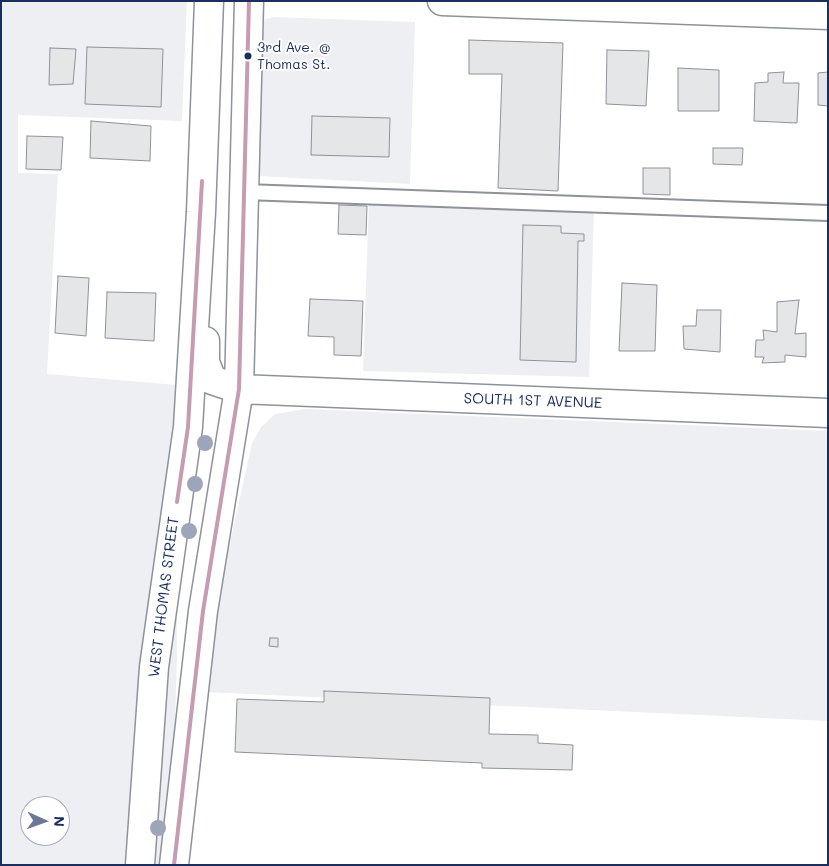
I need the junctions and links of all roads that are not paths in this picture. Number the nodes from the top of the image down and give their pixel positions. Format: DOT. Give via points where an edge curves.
graph roads {
  1 [pos="209,1"];
  2 [pos="249,1"];
  3 [pos="442,1"];
  4 [pos="828,15"];
  5 [pos="244,192"];
  6 [pos="201,212"];
  7 [pos="828,213"];
  8 [pos="239,389"];
  9 [pos="828,412"];
  10 [pos="140,865"];
  11 [pos="174,865"];
  1 -- 6 [label="main road, WEST THOMAS STREET"];
  2 -- 5 [label="main road"];
  3 -- 4 [label="main road"];
  5 -- 7 [label="lane"];
  5 -- 8 [label="main road"];
  6 -- 8 [label="main road, SOUTH 1ST AVENUE" via="207,373 212,380"];
  6 -- 10 [label="main road, WEST THOMAS STREET" via="188,427 154,667"];
  8 -- 9 [label="main road, SOUTH 1ST AVENUE"];
  8 -- 11 [label="main road" via="203,611"];
}
